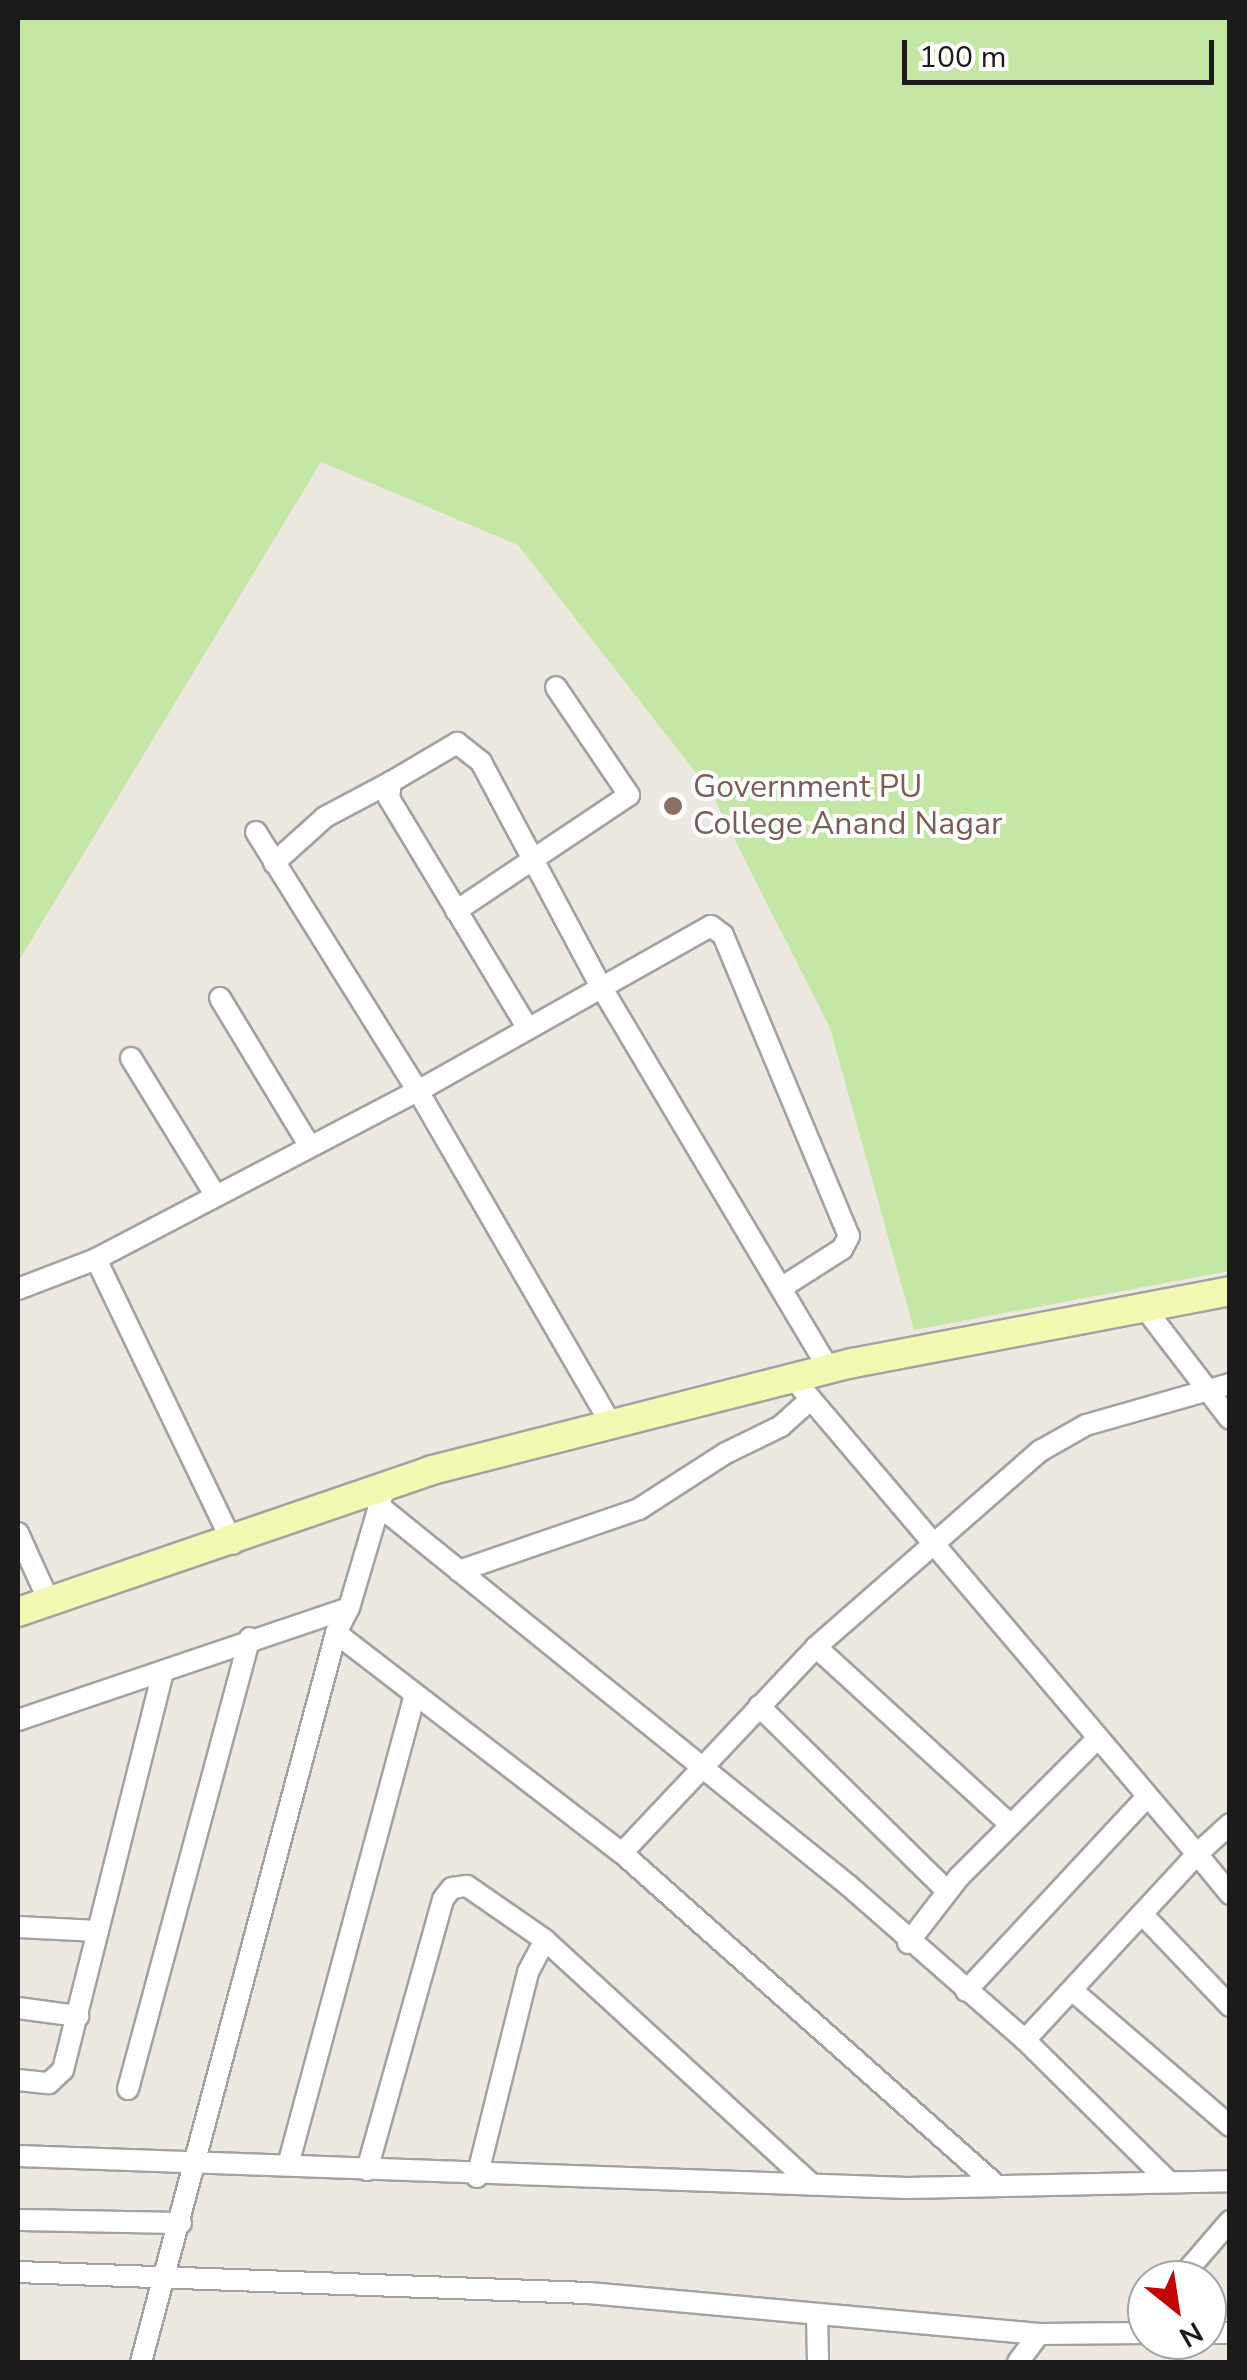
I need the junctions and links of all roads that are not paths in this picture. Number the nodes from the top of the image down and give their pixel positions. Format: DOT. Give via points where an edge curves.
graph roads {
  1 [pos="556,688"];
  2 [pos="391,782"];
  3 [pos="256,832"];
  4 [pos="536,857"];
  5 [pos="274,863"];
  6 [pos="456,911"];
  7 [pos="600,985"];
  8 [pos="220,998"];
  9 [pos="527,1027"];
  10 [pos="131,1058"];
  11 [pos="418,1091"];
  12 [pos="309,1145"];
  13 [pos="216,1196"];
  14 [pos="96,1259"];
  15 [pos="781,1288"];
  16 [pos="18,1289"];
  17 [pos="1230,1291"];
  18 [pos="1144,1307"];
  19 [pos="829,1369"];
  20 [pos="1230,1384"];
  21 [pos="802,1389"];
  22 [pos="1202,1390"];
  23 [pos="1230,1419"];
  24 [pos="611,1424"];
  25 [pos="382,1496"];
  26 [pos="18,1533"];
  27 [pos="935,1540"];
  28 [pos="233,1544"];
  29 [pos="459,1572"];
  30 [pos="47,1597"];
  31 [pos="349,1608"];
  32 [pos="18,1612"];
  33 [pos="336,1633"];
  34 [pos="250,1638"];
  35 [pos="816,1647"];
  36 [pos="163,1671"];
  37 [pos="414,1698"];
  38 [pos="758,1706"];
  39 [pos="18,1720"];
  40 [pos="1098,1738"];
  41 [pos="698,1768"];
  42 [pos="1147,1797"];
  43 [pos="1230,1824"];
  44 [pos="1011,1825"];
  45 [pos="622,1853"];
  46 [pos="1197,1854"];
  47 [pos="947,1891"];
  48 [pos="1230,1894"];
  49 [pos="1142,1915"];
  50 [pos="18,1927"];
  51 [pos="98,1931"];
  52 [pos="544,1940"];
  53 [pos="908,1943"];
  54 [pos="966,1991"];
  55 [pos="1073,1991"];
  56 [pos="1230,2006"];
  57 [pos="18,2008"];
  58 [pos="78,2016"];
  59 [pos="1025,2040"];
  60 [pos="18,2080"];
  61 [pos="128,2089"];
  62 [pos="1230,2126"];
  63 [pos="18,2156"];
  64 [pos="198,2163"];
  65 [pos="288,2165"];
  66 [pos="367,2170"];
  67 [pos="477,2176"];
  68 [pos="1168,2181"];
  69 [pos="1230,2181"];
  70 [pos="812,2186"];
  71 [pos="996,2186"];
  72 [pos="18,2220"];
  73 [pos="1230,2221"];
  74 [pos="181,2224"];
  75 [pos="1196,2260"];
  76 [pos="18,2272"];
  77 [pos="168,2280"];
  78 [pos="817,2314"];
  79 [pos="1127,2329"];
  80 [pos="1039,2334"];
  81 [pos="142,2362"];
  82 [pos="818,2362"];
  83 [pos="1018,2362"];
  1 -- 4 [label="street" via="628,794"];
  2 -- 4 [label="street" via="442,749 464,745"];
  2 -- 5 [label="street" via="325,817"];
  2 -- 6 [label="street" via="389,798"];
  3 -- 5 [label="street"];
  4 -- 6 [label="street"];
  4 -- 7 [label="street"];
  5 -- 11 [label="street"];
  6 -- 9 [label="street"];
  7 -- 9 [label="street"];
  7 -- 15 [label="street"];
  7 -- 15 [label="street" via="705,926 723,936 849,1236 846,1246"];
  8 -- 12 [label="street"];
  9 -- 11 [label="street"];
  10 -- 13 [label="street"];
  11 -- 12 [label="street"];
  11 -- 24 [label="street"];
  12 -- 13 [label="street"];
  13 -- 14 [label="street"];
  14 -- 16 [label="street"];
  14 -- 28 [label="street"];
  15 -- 19 [label="street"];
  17 -- 18 [label="street"];
  18 -- 19 [label="street"];
  18 -- 22 [label="street"];
  19 -- 21 [label="street"];
  20 -- 22 [label="street"];
  21 -- 24 [label="street"];
  21 -- 27 [label="street"];
  21 -- 29 [label="street" via="781,1426 726,1452 639,1509"];
  22 -- 23 [label="street"];
  22 -- 27 [label="street" via="1086,1425 1040,1452"];
  24 -- 25 [label="street"];
  25 -- 28 [label="street"];
  25 -- 29 [label="street"];
  25 -- 31 [label="street"];
  26 -- 30 [label="street"];
  27 -- 35 [label="street"];
  27 -- 40 [label="street"];
  28 -- 30 [label="street"];
  29 -- 41 [label="street"];
  30 -- 32 [label="street"];
  31 -- 33 [label="street"];
  31 -- 34 [label="street"];
  33 -- 37 [label="street"];
  33 -- 64 [label="street"];
  34 -- 36 [label="street"];
  34 -- 61 [label="street"];
  35 -- 38 [label="street"];
  35 -- 44 [label="street"];
  36 -- 39 [label="street"];
  36 -- 51 [label="street"];
  37 -- 45 [label="street"];
  37 -- 65 [label="street"];
  38 -- 41 [label="street"];
  38 -- 47 [label="street"];
  40 -- 42 [label="street"];
  40 -- 44 [label="street"];
  41 -- 45 [label="street"];
  41 -- 53 [label="street" via="848,1885"];
  42 -- 46 [label="street"];
  42 -- 54 [label="street"];
  43 -- 46 [label="street"];
  44 -- 47 [label="street"];
  45 -- 71 [label="street"];
  46 -- 48 [label="street"];
  46 -- 49 [label="street"];
  47 -- 53 [label="street"];
  49 -- 55 [label="street"];
  49 -- 56 [label="street"];
  50 -- 51 [label="street"];
  51 -- 58 [label="street"];
  52 -- 66 [label="street" via="473,1888 446,1892"];
  52 -- 67 [label="street" via="528,1972"];
  52 -- 70 [label="street"];
  53 -- 54 [label="street"];
  54 -- 59 [label="street"];
  55 -- 59 [label="street"];
  55 -- 62 [label="street"];
  57 -- 58 [label="street"];
  58 -- 60 [label="street" via="57,2078"];
  59 -- 68 [label="street"];
  63 -- 64 [label="street"];
  64 -- 65 [label="street"];
  64 -- 74 [label="street"];
  65 -- 66 [label="street"];
  66 -- 67 [label="street"];
  67 -- 70 [label="street"];
  68 -- 69 [label="street"];
  68 -- 71 [label="street"];
  70 -- 71 [label="street"];
  72 -- 74 [label="street"];
  73 -- 75 [label="street"];
  74 -- 77 [label="street"];
  76 -- 77 [label="street"];
  77 -- 78 [label="street" via="589,2292"];
  77 -- 81 [label="street"];
  78 -- 80 [label="street"];
  78 -- 82 [label="street"];
  79 -- 80 [label="street"];
  80 -- 83 [label="street"];
}
